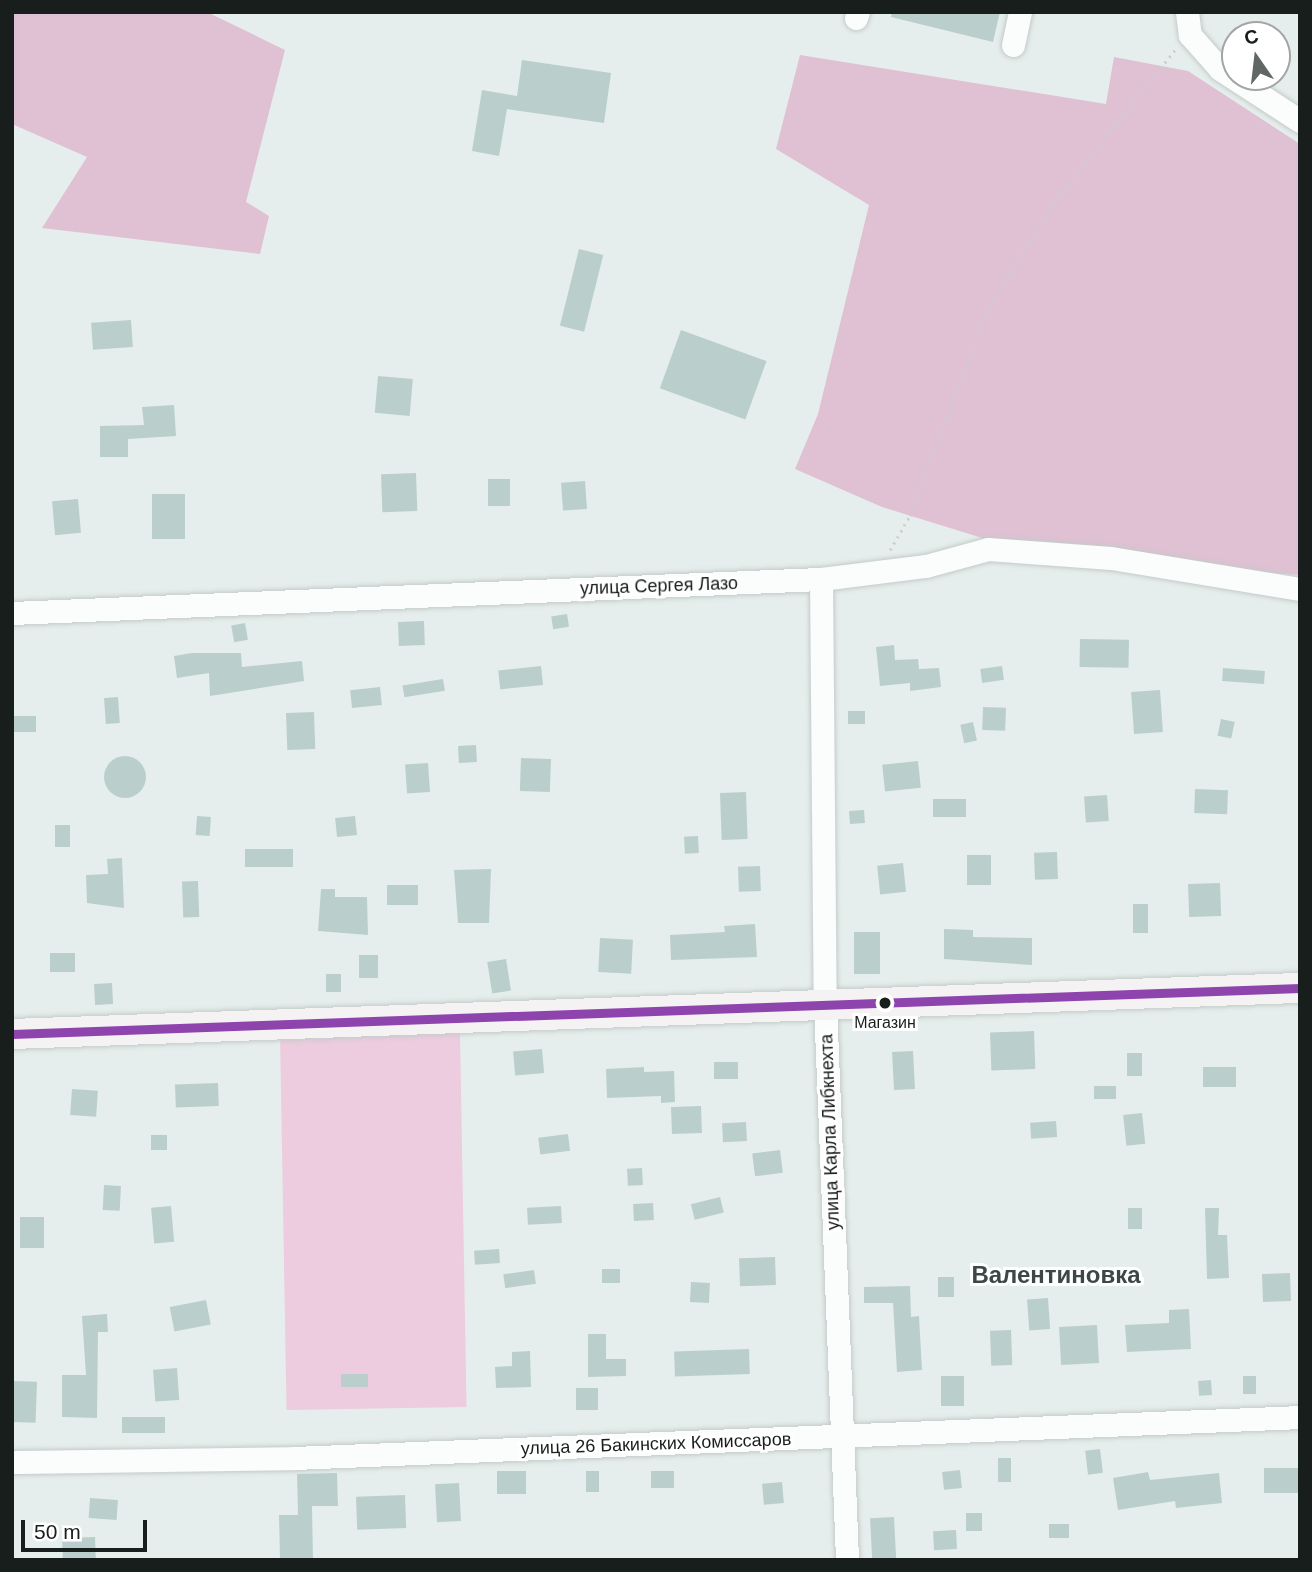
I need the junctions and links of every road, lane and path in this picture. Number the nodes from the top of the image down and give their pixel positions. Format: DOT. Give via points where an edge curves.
graph roads {
  1 [pos="1020,12"];
  2 [pos="1186,12"];
  3 [pos="1190,35"];
  4 [pos="1013,45"];
  5 [pos="1300,121"];
  6 [pos="860,576"];
  7 [pos="821,579"];
  8 [pos="1300,589"];
  9 [pos="12,613"];
  10 [pos="1300,988"];
  11 [pos="825,1004"];
  12 [pos="12,1034"];
  13 [pos="1300,1417"];
  14 [pos="843,1437"];
  15 [pos="12,1462"];
  16 [pos="847,1560"];
  1 -- 4 [label="street"];
  2 -- 3 [label="street"];
  3 -- 5 [label="street" via="1220,69"];
  3 -- 6 [label="path" via="1056,200 985,315 909,516 890,550"];
  6 -- 7 [label="street, улица Сергея Лазо"];
  6 -- 8 [label="street, улица Сергея Лазо" via="988,549 1111,558"];
  7 -- 9 [label="street, улица Сергея Лазо"];
  7 -- 11 [label="street, улица Карла Либкнехта"];
  10 -- 11 [label="main road"];
  11 -- 12 [label="main road"];
  11 -- 14 [label="street, улица Карла Либкнехта"];
  13 -- 14 [label="street, улица 26 Бакинских Комиссаров"];
  14 -- 15 [label="street, улица 26 Бакинских Комиссаров" via="295,1458"];
  14 -- 16 [label="street, улица Карла Либкнехта"];
}
